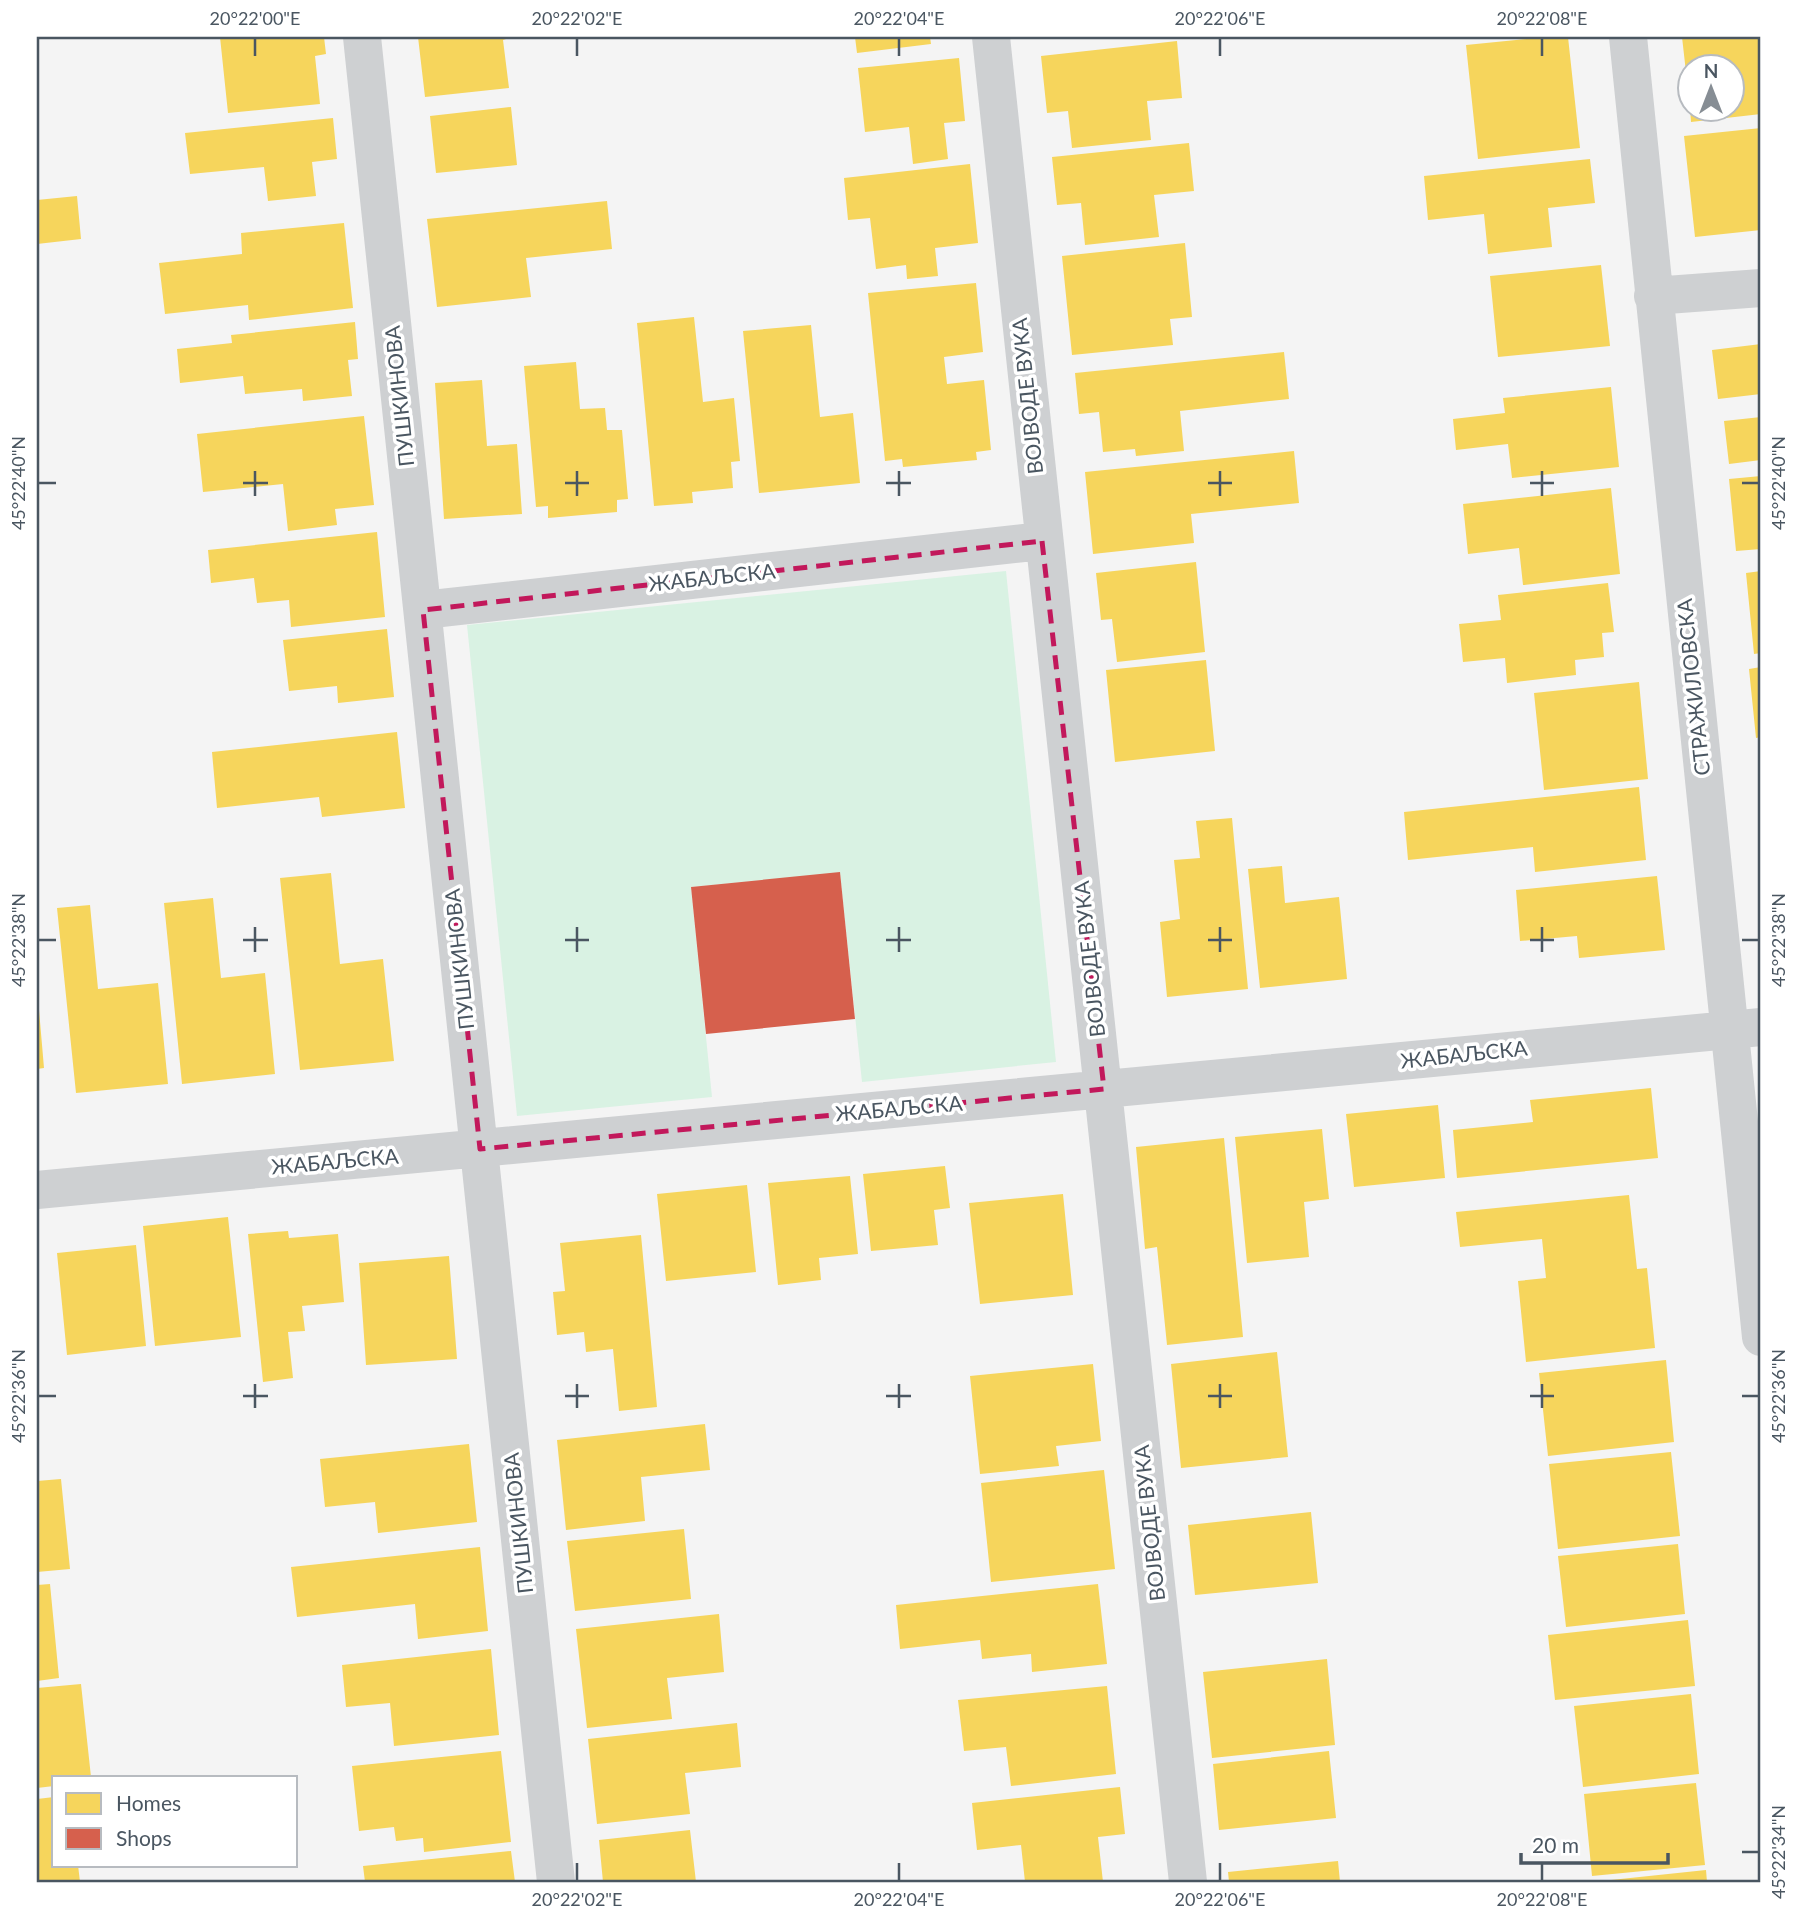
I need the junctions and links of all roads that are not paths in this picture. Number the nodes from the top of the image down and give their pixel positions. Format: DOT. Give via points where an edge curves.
graph roads {
  1 [pos="362,37"];
  2 [pos="991,37"];
  3 [pos="1628,37"];
  4 [pos="1761,288"];
  5 [pos="1653,296"];
  6 [pos="1042,541"];
  7 [pos="423,610"];
  8 [pos="1745,1028"];
  9 [pos="1104,1089"];
  10 [pos="480,1149"];
  11 [pos="37,1190"];
  12 [pos="1761,1337"];
  13 [pos="556,1882"];
  14 [pos="1188,1882"];
  1 -- 7 [label="street, ПУШКИНОВА"];
  2 -- 6 [label="street, ВОЈВОДЕ ВУКА"];
  3 -- 5 [label="street, СТРАЖИЛОВСКА"];
  4 -- 5 [label="street"];
  5 -- 8 [label="street, СТРАЖИЛОВСКА"];
  6 -- 7 [label="street, ЖАБАЉСКА"];
  6 -- 9 [label="street, ВОЈВОДЕ ВУКА"];
  7 -- 10 [label="street, ПУШКИНОВА"];
  8 -- 9 [label="street, ЖАБАЉСКА"];
  8 -- 12 [label="street, СТРАЖИЛОВСКА"];
  9 -- 10 [label="street, ЖАБАЉСКА"];
  9 -- 14 [label="street, ВОЈВОДЕ ВУКА"];
  10 -- 11 [label="street, ЖАБАЉСКА"];
  10 -- 13 [label="street, ПУШКИНОВА"];
}
